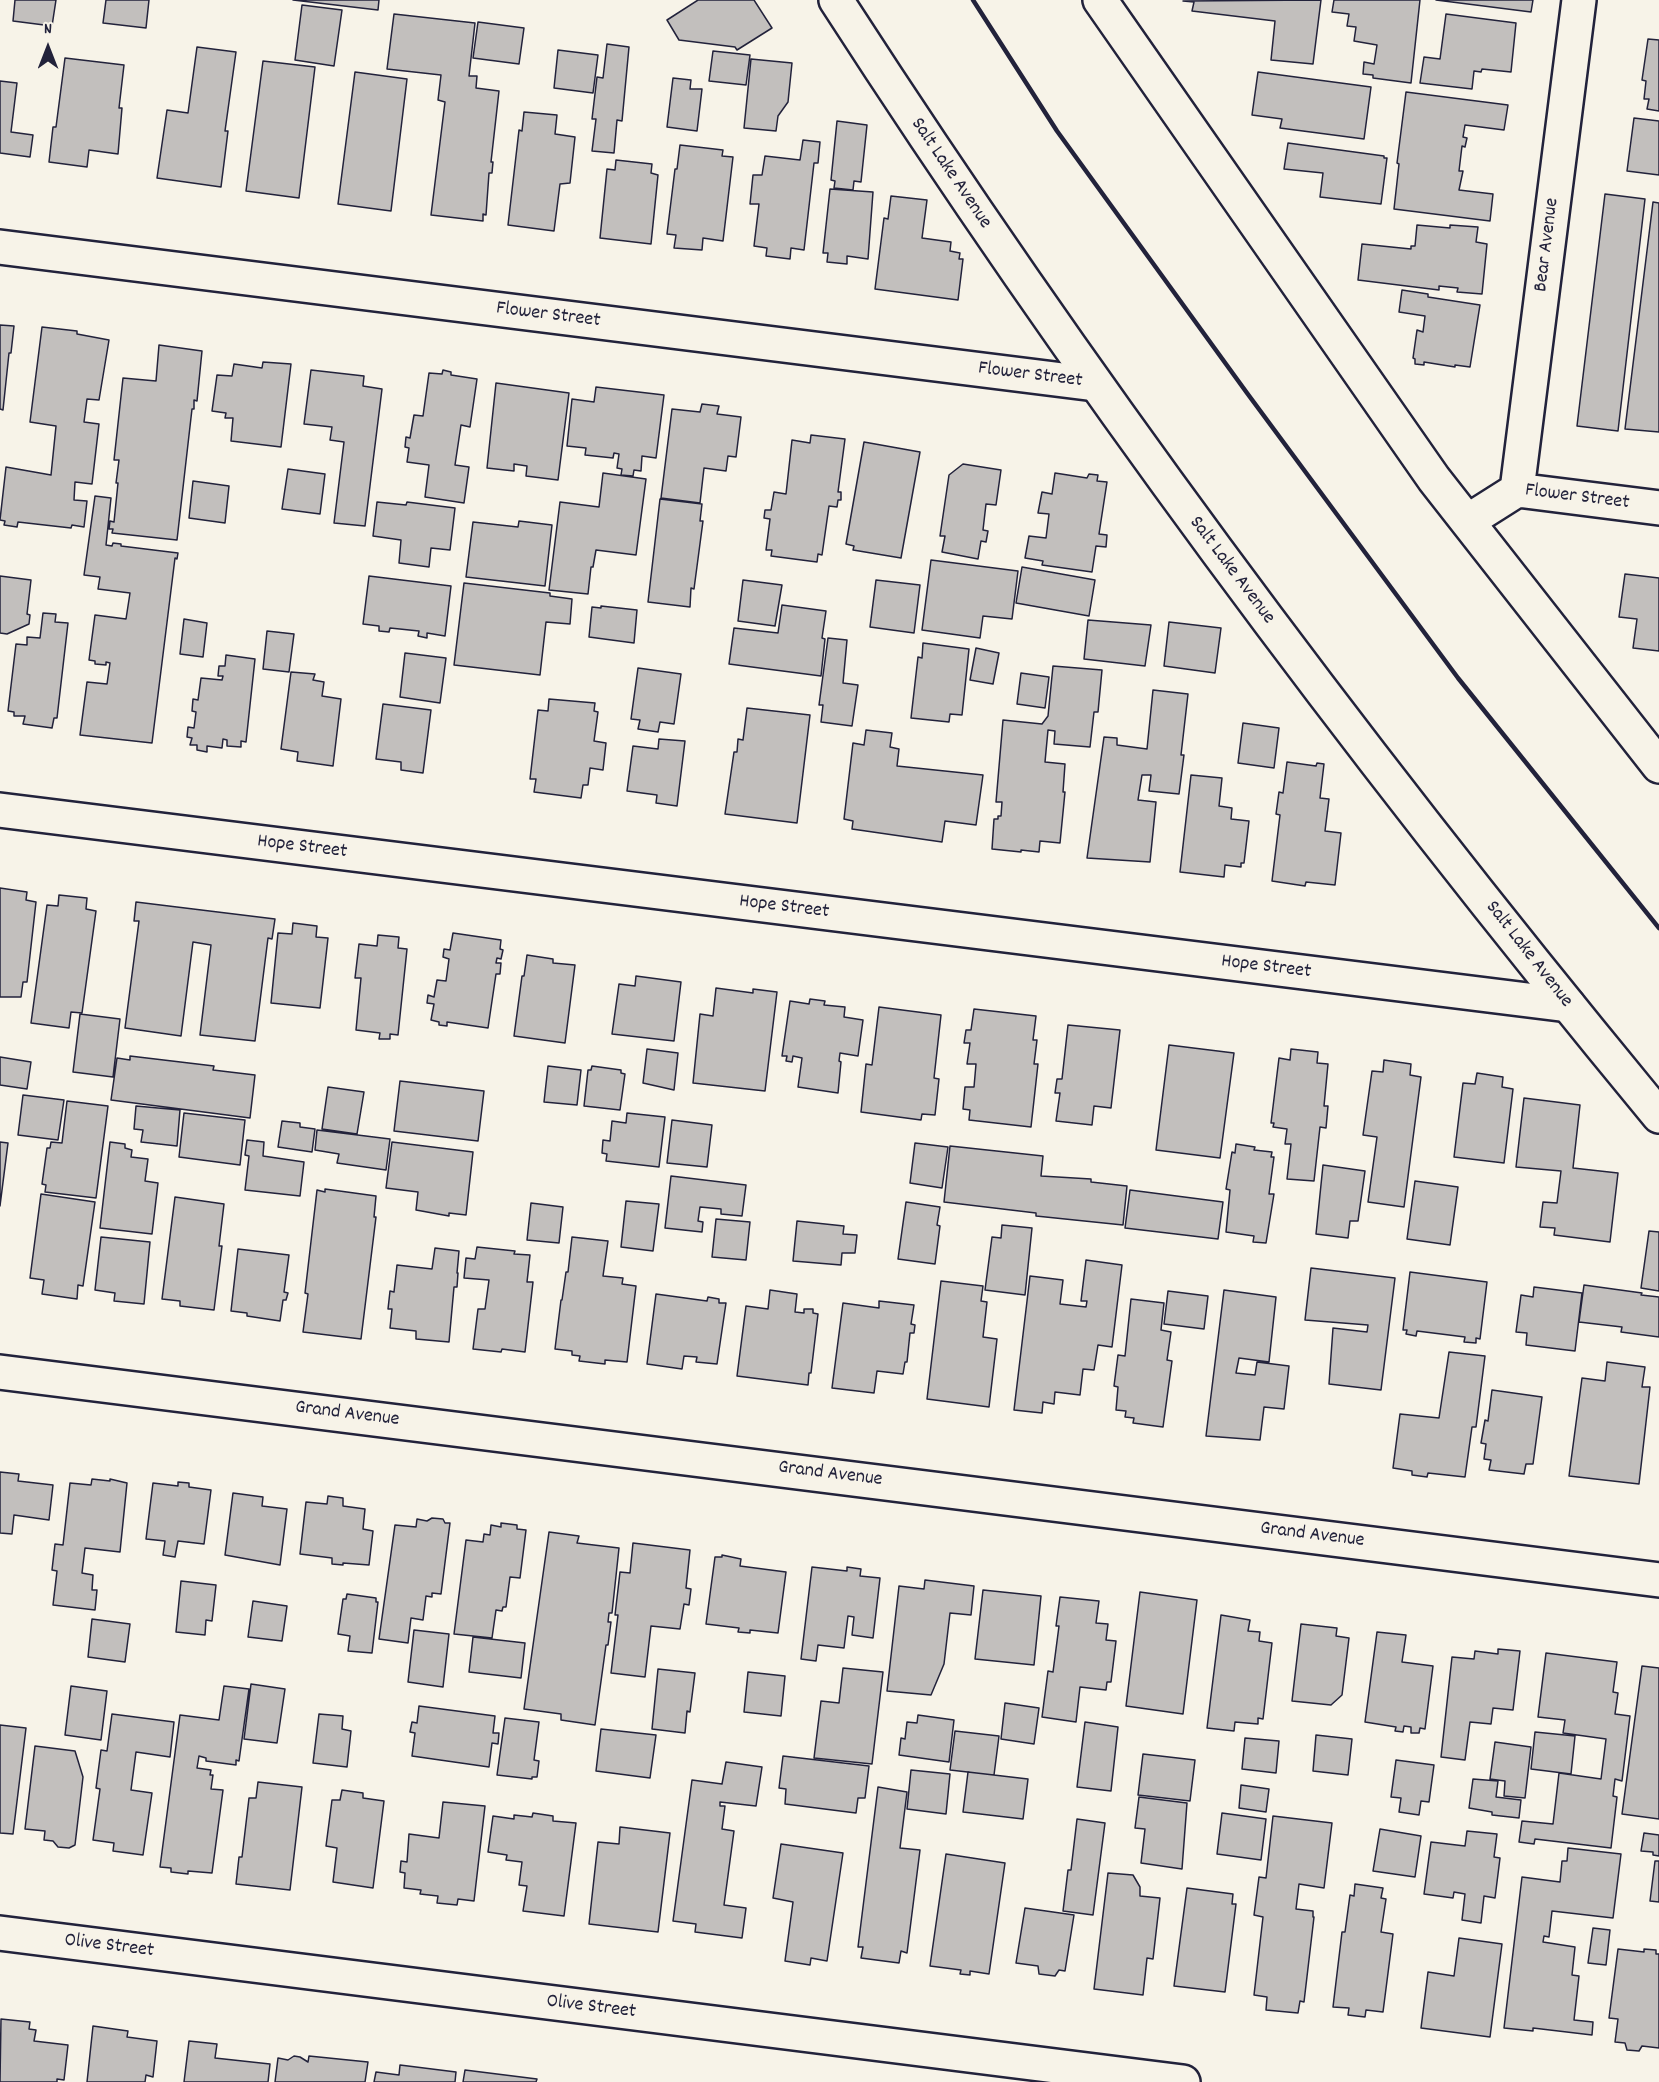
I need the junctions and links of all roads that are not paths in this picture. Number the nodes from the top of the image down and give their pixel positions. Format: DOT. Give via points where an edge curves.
graph roads {
  1 [pos="836,0"];
  2 [pos="1100,0"];
  3 [pos="1579,0"];
  4 [pos="0,247"];
  5 [pos="1095,384"];
  6 [pos="1517,490"];
  7 [pos="1659,508"];
  8 [pos="1468,521"];
  9 [pos="1659,766"];
  10 [pos="0,810"];
  11 [pos="1568,1005"];
  12 [pos="1659,1116"];
  13 [pos="0,1372"];
  14 [pos="1659,1580"];
  15 [pos="0,1933"];
  16 [pos="1183,2082"];
  1 -- 5 [label="street, Salt Lake Avenue"];
  2 -- 8 [label="street" via="1434,479"];
  3 -- 6 [label="street, Bear Avenue"];
  4 -- 5 [label="street, Flower Street"];
  5 -- 11 [label="street, Salt Lake Avenue" via="1327,699"];
  6 -- 7 [label="street, Flower Street"];
  6 -- 8 [label="street, Flower Street"];
  8 -- 9 [label="street"];
  10 -- 11 [label="street, Hope Street"];
  11 -- 12 [label="street, Salt Lake Avenue"];
  13 -- 14 [label="street, Grand Avenue"];
  15 -- 16 [label="street, Olive Street"];
}
